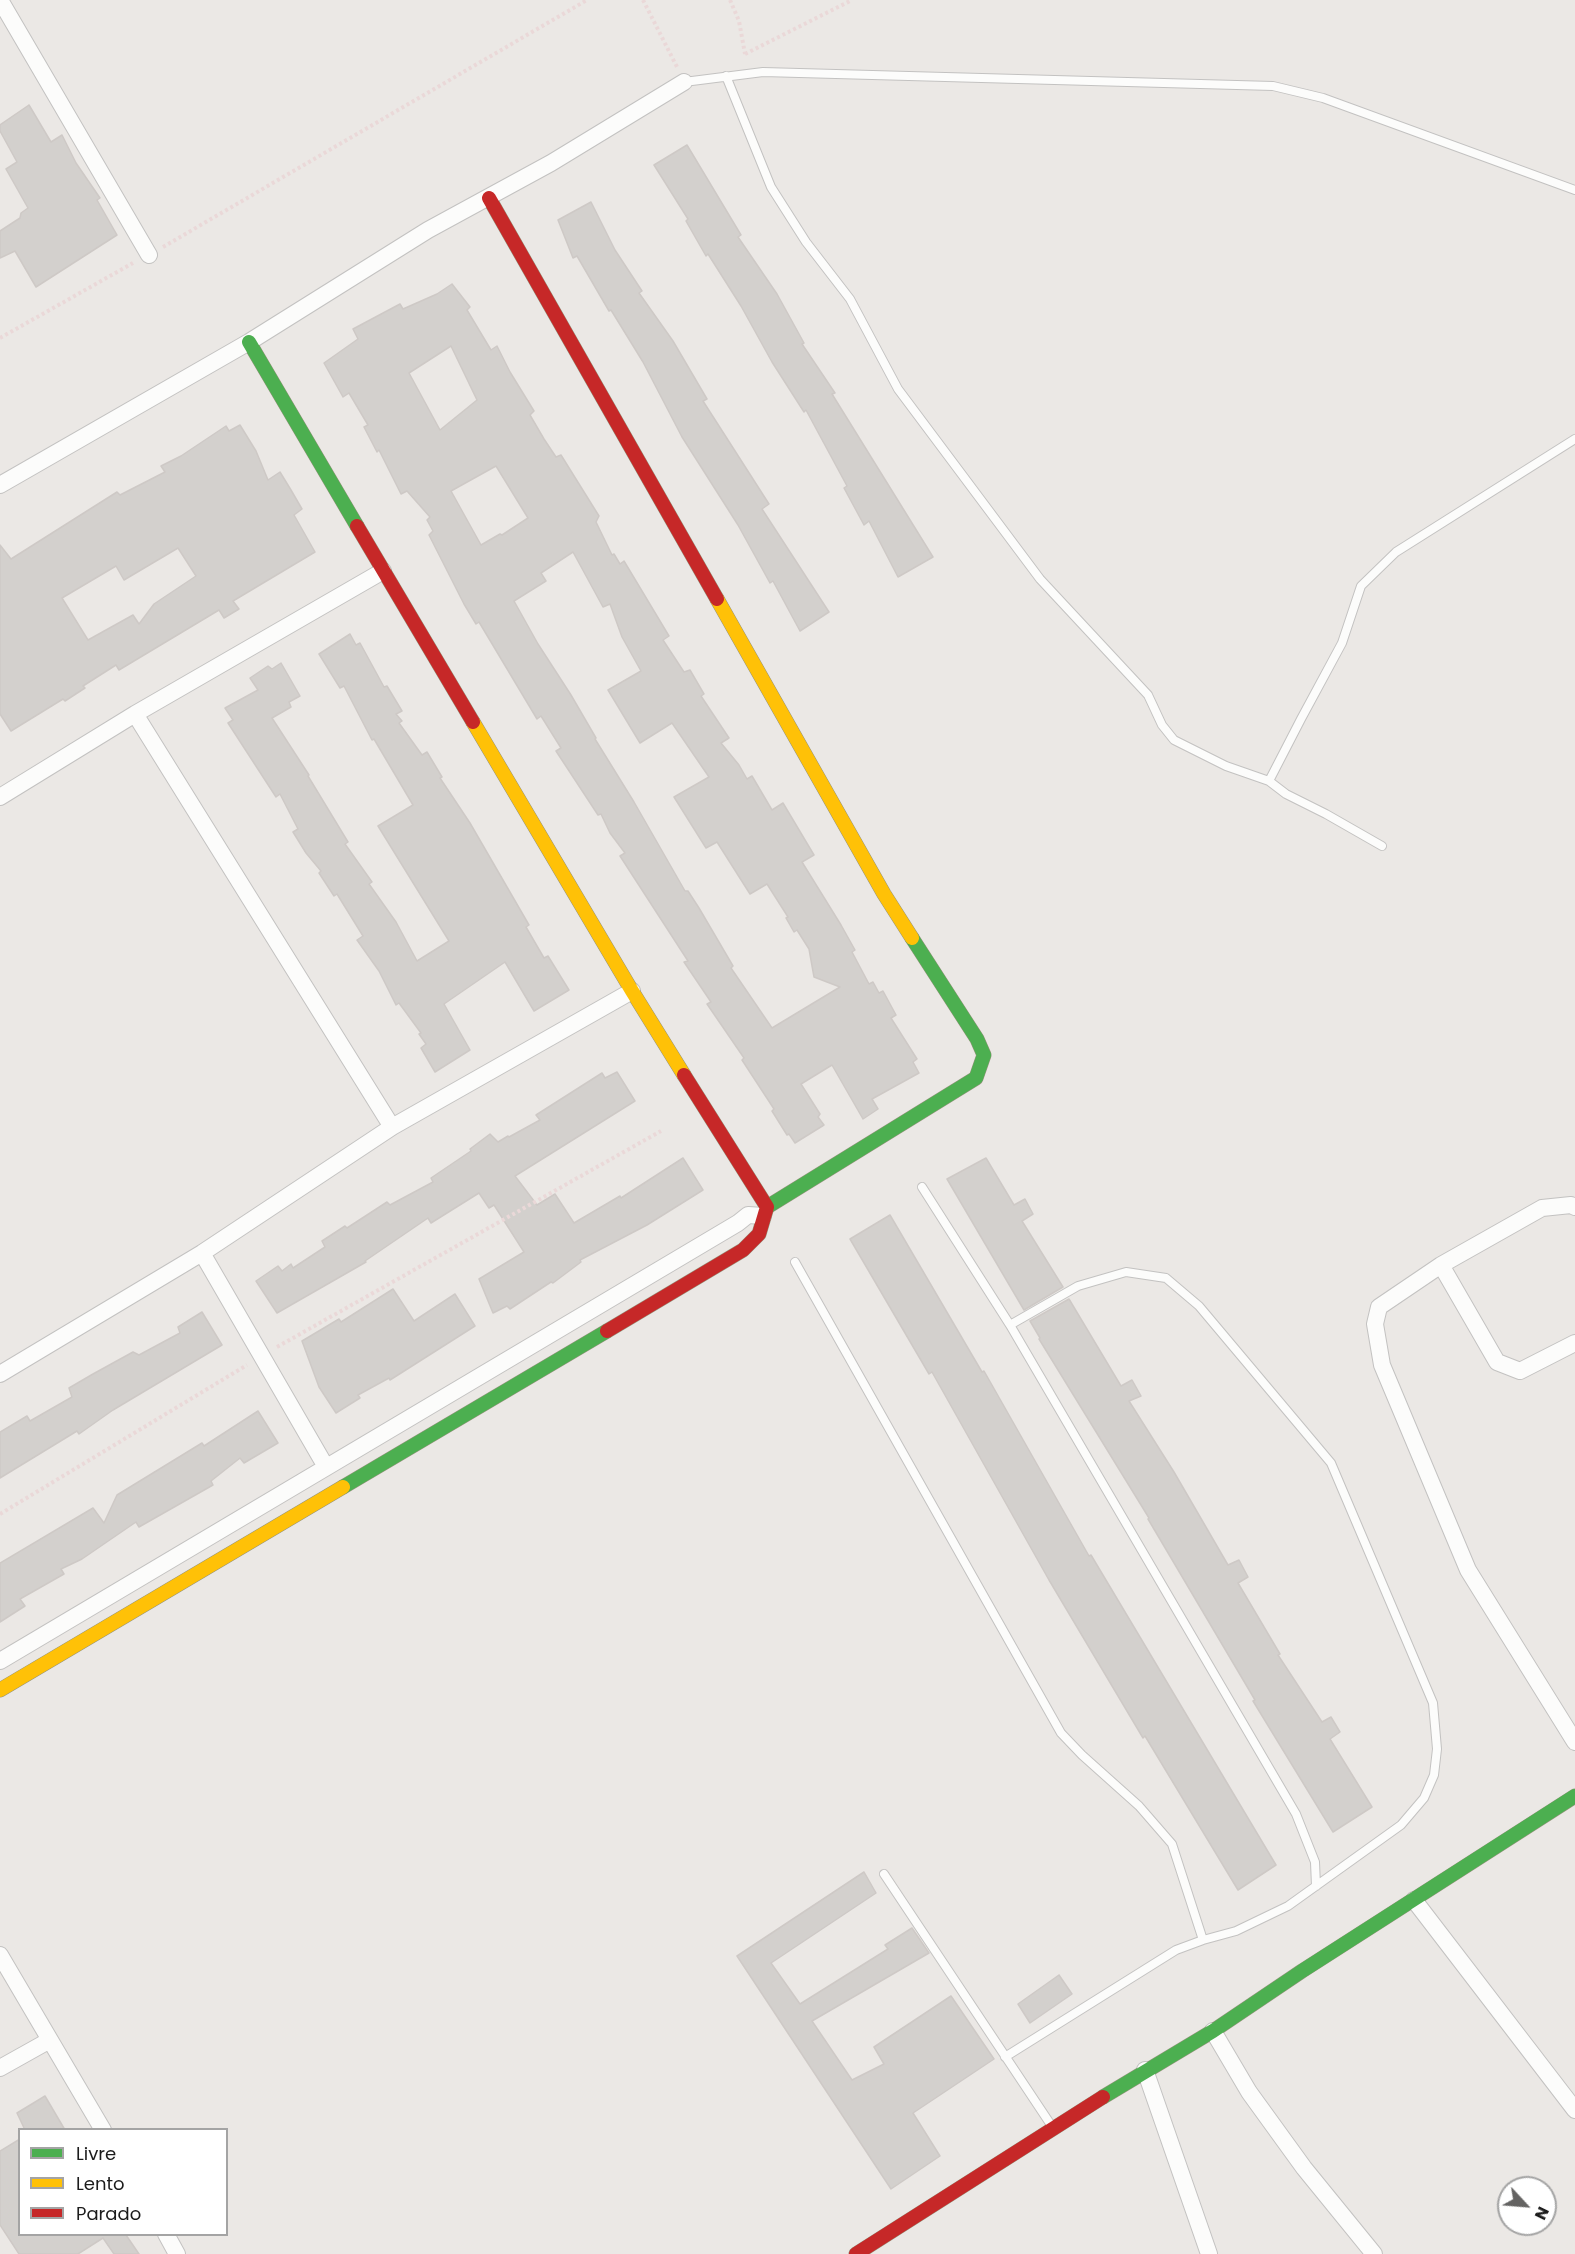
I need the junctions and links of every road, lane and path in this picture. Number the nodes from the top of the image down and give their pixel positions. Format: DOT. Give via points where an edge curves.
graph roads {
  1 [pos="0,0"];
  2 [pos="587,0"];
  3 [pos="643,0"];
  4 [pos="730,0"];
  5 [pos="852,0"];
  6 [pos="745,54"];
  7 [pos="748,73"];
  8 [pos="726,76"];
  9 [pos="684,82"];
  10 [pos="1575,190"];
  11 [pos="489,198"];
  12 [pos="149,255"];
  13 [pos="0,338"];
  14 [pos="249,342"];
  15 [pos="1575,439"];
  16 [pos="0,485"];
  17 [pos="383,571"];
  18 [pos="135,714"];
  19 [pos="1269,781"];
  20 [pos="0,797"];
  21 [pos="1382,846"];
  22 [pos="632,991"];
  23 [pos="392,1127"];
  24 [pos="661,1131"];
  25 [pos="922,1187"];
  26 [pos="1575,1207"];
  27 [pos="765,1212"];
  28 [pos="202,1254"];
  29 [pos="795,1262"];
  30 [pos="1441,1265"];
  31 [pos="1010,1325"];
  32 [pos="1575,1343"];
  33 [pos="261,1356"];
  34 [pos="2,1370"];
  35 [pos="326,1467"];
  36 [pos="0,1514"];
  37 [pos="0,1661"];
  38 [pos="0,1690"];
  39 [pos="1575,1742"];
  40 [pos="1575,1796"];
  41 [pos="884,1874"];
  42 [pos="1316,1886"];
  43 [pos="1414,1900"];
  44 [pos="1203,1940"];
  45 [pos="0,1955"];
  46 [pos="1213,2031"];
  47 [pos="50,2040"];
  48 [pos="1005,2057"];
  49 [pos="0,2068"];
  50 [pos="1145,2070"];
  51 [pos="1575,2110"];
  52 [pos="102,2128"];
  53 [pos="1053,2128"];
  54 [pos="167,2236"];
  55 [pos="177,2254"];
  56 [pos="856,2254"];
  57 [pos="1209,2254"];
  58 [pos="1374,2254"];
  1 -- 12 [label="street"];
  2 -- 12 [label="path"];
  3 -- 9 [label="path"];
  4 -- 6 [label="path" via="739,21"];
  5 -- 6 [label="path"];
  6 -- 7 [label="path"];
  7 -- 8 [label="lane"];
  7 -- 10 [label="lane" via="1273,86 1323,98"];
  8 -- 9 [label="lane"];
  8 -- 19 [label="lane" via="771,187 806,242 850,299 898,389 1040,579 1148,695 1174,740 1226,766"];
  9 -- 11 [label="street"];
  11 -- 14 [label="street" via="428,230"];
  11 -- 27 [label="street" via="884,894 984,1055 976,1078"];
  12 -- 13 [label="path"];
  14 -- 16 [label="street"];
  14 -- 17 [label="street"];
  15 -- 19 [label="lane" via="1396,552 1361,586 1342,643"];
  17 -- 18 [label="street"];
  17 -- 22 [label="street"];
  18 -- 20 [label="street"];
  18 -- 23 [label="street"];
  19 -- 21 [label="lane"];
  22 -- 23 [label="street"];
  22 -- 27 [label="street"];
  23 -- 28 [label="street"];
  24 -- 33 [label="path"];
  25 -- 31 [label="lane"];
  26 -- 30 [label="street" via="1542,1208"];
  27 -- 35 [label="street" via="748,1215"];
  27 -- 38 [label="street" via="759,1234 744,1250"];
  28 -- 33 [label="street"];
  28 -- 34 [label="street"];
  29 -- 44 [label="lane" via="1061,1733 1139,1806 1172,1844"];
  30 -- 32 [label="street" via="1497,1362 1520,1371"];
  30 -- 39 [label="street" via="1379,1307 1375,1324 1382,1365 1468,1570"];
  31 -- 42 [label="lane" via="1296,1814 1315,1862"];
  31 -- 42 [label="lane" via="1078,1286 1126,1272 1166,1278 1199,1306 1331,1463 1433,1702 1437,1749 1434,1775 1424,1798 1401,1825"];
  33 -- 35 [label="street"];
  33 -- 36 [label="path"];
  35 -- 37 [label="street"];
  40 -- 43 [label="street"];
  41 -- 48 [label="lane"];
  42 -- 44 [label="lane" via="1288,1906 1236,1931"];
  43 -- 46 [label="street"];
  43 -- 51 [label="street"];
  44 -- 48 [label="lane" via="1176,1950"];
  45 -- 47 [label="street"];
  46 -- 50 [label="street"];
  46 -- 58 [label="street" via="1249,2092"];
  47 -- 49 [label="street"];
  47 -- 52 [label="street"];
  48 -- 53 [label="lane"];
  50 -- 53 [label="street"];
  50 -- 57 [label="street"];
  53 -- 56 [label="street"];
  54 -- 55 [label="street"];
}
